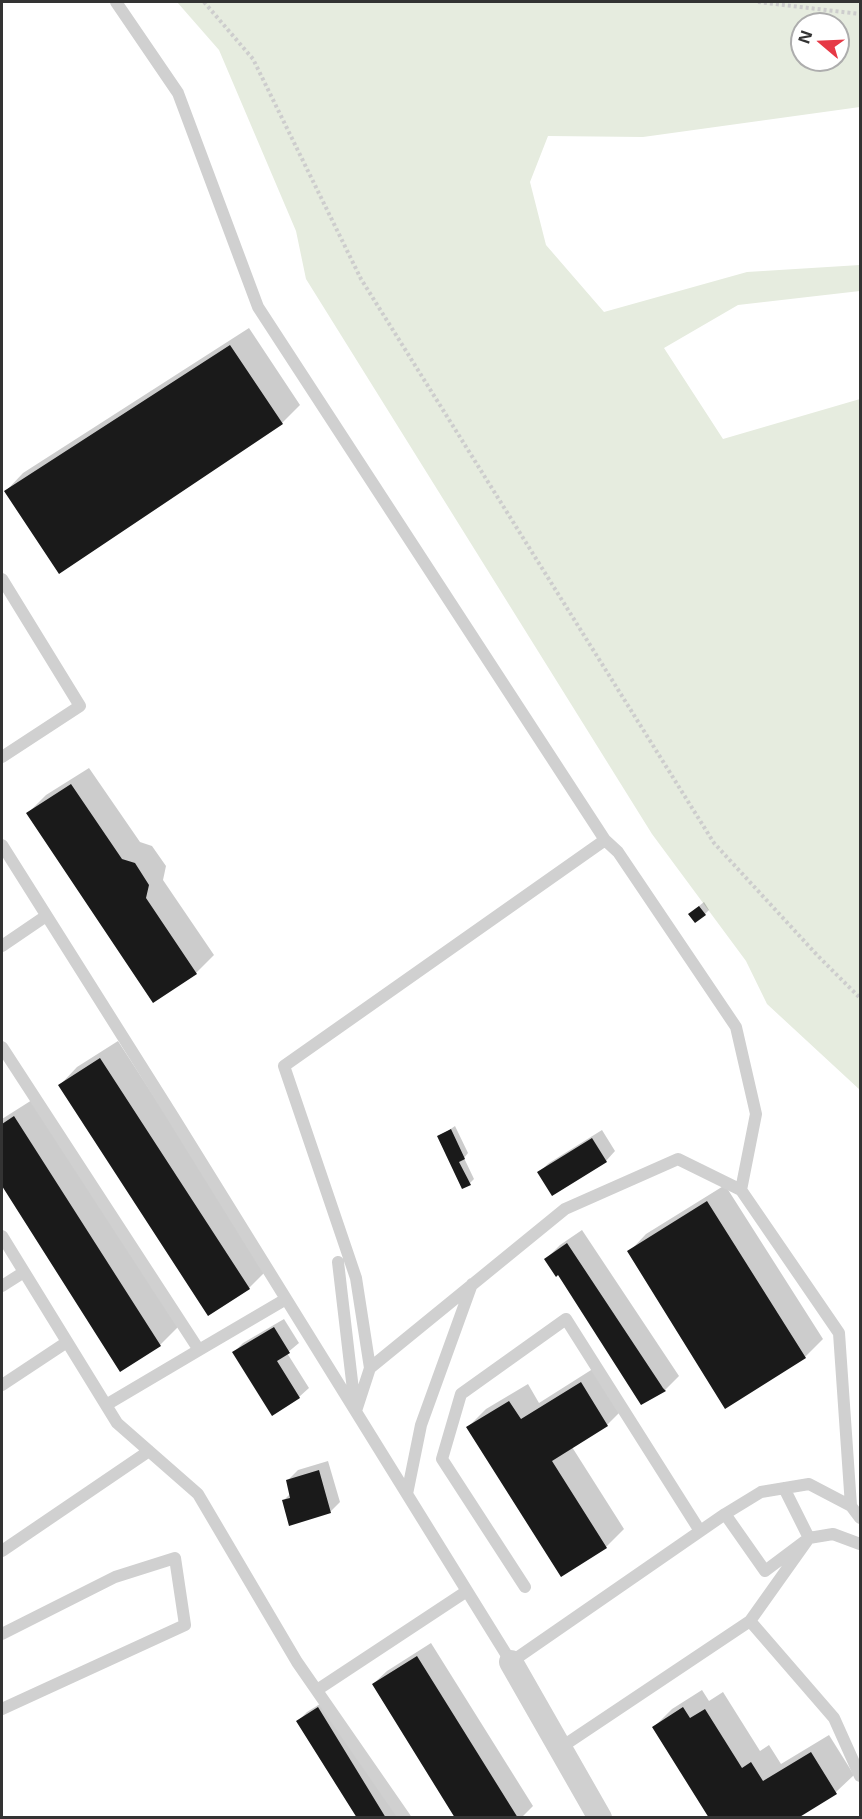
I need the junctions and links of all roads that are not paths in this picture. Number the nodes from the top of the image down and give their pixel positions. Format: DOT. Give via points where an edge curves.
graph roads {
  1 [pos="116,2"];
  2 [pos="2,579"];
  3 [pos="2,757"];
  4 [pos="605,840"];
  5 [pos="2,845"];
  6 [pos="46,916"];
  7 [pos="2,946"];
  8 [pos="2,1047"];
  9 [pos="741,1190"];
  10 [pos="2,1236"];
  11 [pos="338,1262"];
  12 [pos="24,1272"];
  13 [pos="473,1283"];
  14 [pos="2,1286"];
  15 [pos="286,1299"];
  16 [pos="67,1342"];
  17 [pos="198,1350"];
  18 [pos="370,1368"];
  19 [pos="2,1385"];
  20 [pos="106,1405"];
  21 [pos="356,1411"];
  22 [pos="149,1451"];
  23 [pos="784,1488"];
  24 [pos="407,1494"];
  25 [pos="851,1506"];
  26 [pos="725,1514"];
  27 [pos="861,1518"];
  28 [pos="700,1531"];
  29 [pos="809,1538"];
  30 [pos="861,1544"];
  31 [pos="2,1551"];
  32 [pos="525,1587"];
  33 [pos="467,1591"];
  34 [pos="750,1622"];
  35 [pos="2,1634"];
  36 [pos="511,1662"];
  37 [pos="317,1690"];
  38 [pos="2,1709"];
  39 [pos="560,1748"];
  40 [pos="861,1776"];
  41 [pos="405,1818"];
  42 [pos="600,1818"];
  1 -- 4 [label="lane" via="178,93 258,307"];
  2 -- 3 [label="lane" via="80,706"];
  4 -- 9 [label="lane" via="618,852 736,1028 756,1114"];
  4 -- 18 [label="lane" via="284,1066 356,1278"];
  5 -- 6 [label="lane"];
  6 -- 7 [label="lane"];
  6 -- 15 [label="lane"];
  8 -- 17 [label="lane"];
  9 -- 13 [label="lane" via="678,1159 565,1209"];
  9 -- 25 [label="lane" via="839,1334"];
  10 -- 12 [label="lane"];
  11 -- 21 [label="lane"];
  12 -- 14 [label="lane"];
  12 -- 16 [label="lane"];
  13 -- 18 [label="lane"];
  13 -- 24 [label="lane" via="421,1425"];
  15 -- 17 [label="lane"];
  15 -- 21 [label="lane"];
  16 -- 19 [label="lane"];
  16 -- 20 [label="lane"];
  17 -- 20 [label="lane"];
  18 -- 21 [label="lane"];
  20 -- 22 [label="lane" via="117,1423"];
  21 -- 24 [label="lane"];
  22 -- 31 [label="lane"];
  22 -- 37 [label="lane" via="198,1494"];
  23 -- 25 [label="lane" via="809,1484"];
  23 -- 26 [label="lane" via="761,1492"];
  23 -- 29 [label="lane"];
  24 -- 33 [label="lane"];
  25 -- 27 [label="lane"];
  26 -- 28 [label="lane"];
  26 -- 29 [label="lane" via="765,1571"];
  28 -- 32 [label="lane" via="566,1319 461,1394 442,1459"];
  28 -- 36 [label="lane"];
  29 -- 30 [label="lane" via="833,1534"];
  29 -- 34 [label="lane"];
  33 -- 36 [label="lane"];
  33 -- 37 [label="lane"];
  34 -- 39 [label="lane"];
  34 -- 40 [label="lane" via="834,1718"];
  35 -- 38 [label="lane" via="115,1577 175,1558 185,1625"];
  36 -- 39 [label="street"];
  37 -- 41 [label="lane"];
  39 -- 42 [label="street"];
}
